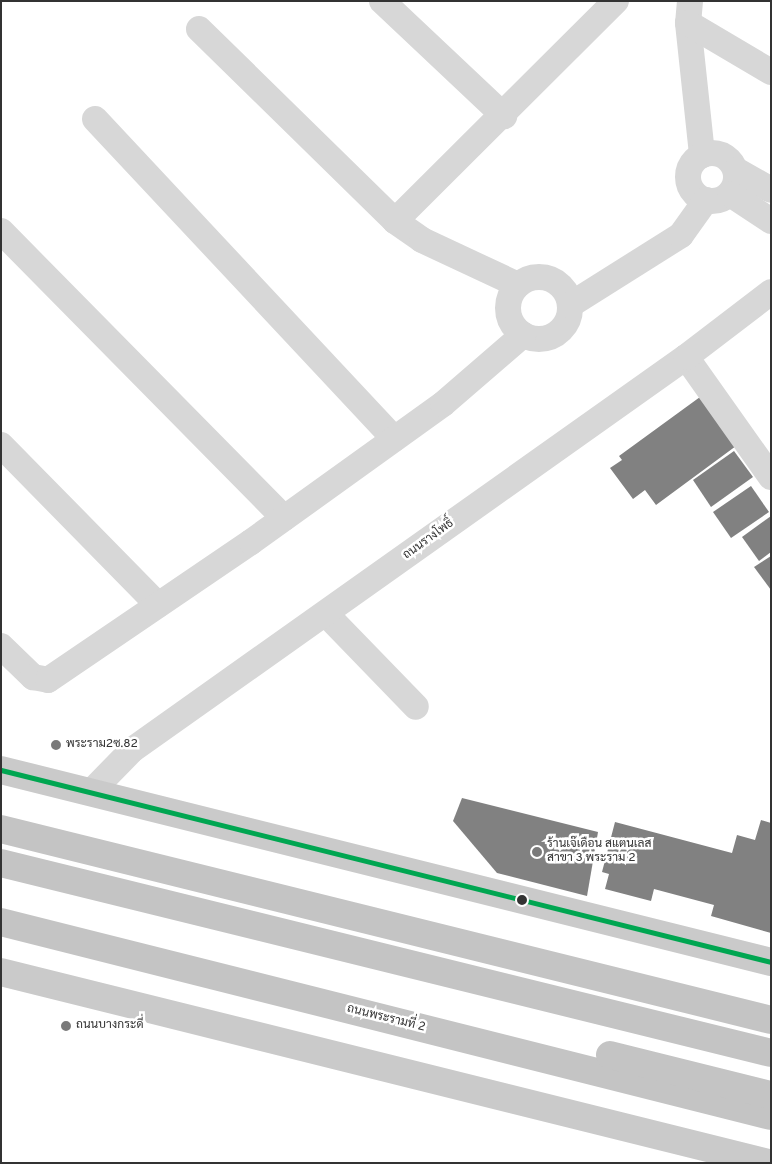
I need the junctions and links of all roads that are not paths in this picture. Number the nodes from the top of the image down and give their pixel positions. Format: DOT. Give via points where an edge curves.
graph roads {
  1 [pos="382,1"];
  2 [pos="609,4"];
  3 [pos="689,12"];
  4 [pos="199,29"];
  5 [pos="771,72"];
  6 [pos="504,116"];
  7 [pos="95,119"];
  8 [pos="702,155"];
  9 [pos="724,188"];
  10 [pos="771,190"];
  11 [pos="395,221"];
  12 [pos="771,221"];
  13 [pos="1,231"];
  14 [pos="518,285"];
  15 [pos="771,292"];
  16 [pos="570,305"];
  17 [pos="523,335"];
  18 [pos="686,357"];
  19 [pos="394,439"];
  20 [pos="1,445"];
  21 [pos="771,477"];
  22 [pos="284,518"];
  23 [pos="158,605"];
  24 [pos="326,614"];
  25 [pos="1,646"];
  26 [pos="416,707"];
  27 [pos="1,770"];
  28 [pos="91,792"];
  29 [pos="1,829"];
  30 [pos="1,863"];
  31 [pos="1,907"];
  32 [pos="1,922"];
  33 [pos="771,962"];
  34 [pos="2,976"];
  35 [pos="771,1020"];
  36 [pos="771,1053"];
  37 [pos="771,1095"];
  38 [pos="771,1116"];
  39 [pos="768,1163"];
  1 -- 6 [label="street"];
  2 -- 6 [label="street"];
  3 -- 5 [label="street"];
  3 -- 8 [label="street"];
  4 -- 11 [label="street"];
  6 -- 11 [label="street"];
  7 -- 19 [label="street"];
  8 -- 9 [label="street" via="710,152 726,157"];
  8 -- 9 [label="street" via="690,166 688,174 692,191"];
  9 -- 10 [label="street"];
  9 -- 12 [label="street"];
  9 -- 16 [label="street" via="680,235"];
  11 -- 14 [label="street" via="422,240"];
  13 -- 22 [label="street"];
  14 -- 16 [label="street" via="535,277 554,281 562,287"];
  14 -- 17 [label="street" via="512,292 508,312 516,329"];
  15 -- 18 [label="street, ถนนรางโพธิ์"];
  16 -- 17 [label="street" via="570,314 560,331 542,339"];
  17 -- 19 [label="street" via="443,404"];
  18 -- 21 [label="street"];
  18 -- 24 [label="street, ถนนรางโพธิ์"];
  19 -- 22 [label="street"];
  20 -- 23 [label="street"];
  22 -- 23 [label="street"];
  23 -- 25 [label="street" via="48,680 33,677"];
  24 -- 26 [label="street"];
  24 -- 28 [label="street, ถนนรางโพธิ์" via="132,750"];
  27 -- 28 [label="main road"];
  28 -- 33 [label="main road"];
  29 -- 35 [label="highway"];
  30 -- 36 [label="highway"];
  31 -- 37 [label="highway"];
  32 -- 38 [label="highway, ถนนพระรามที่ 2"];
  34 -- 39 [label="main road"];
}
